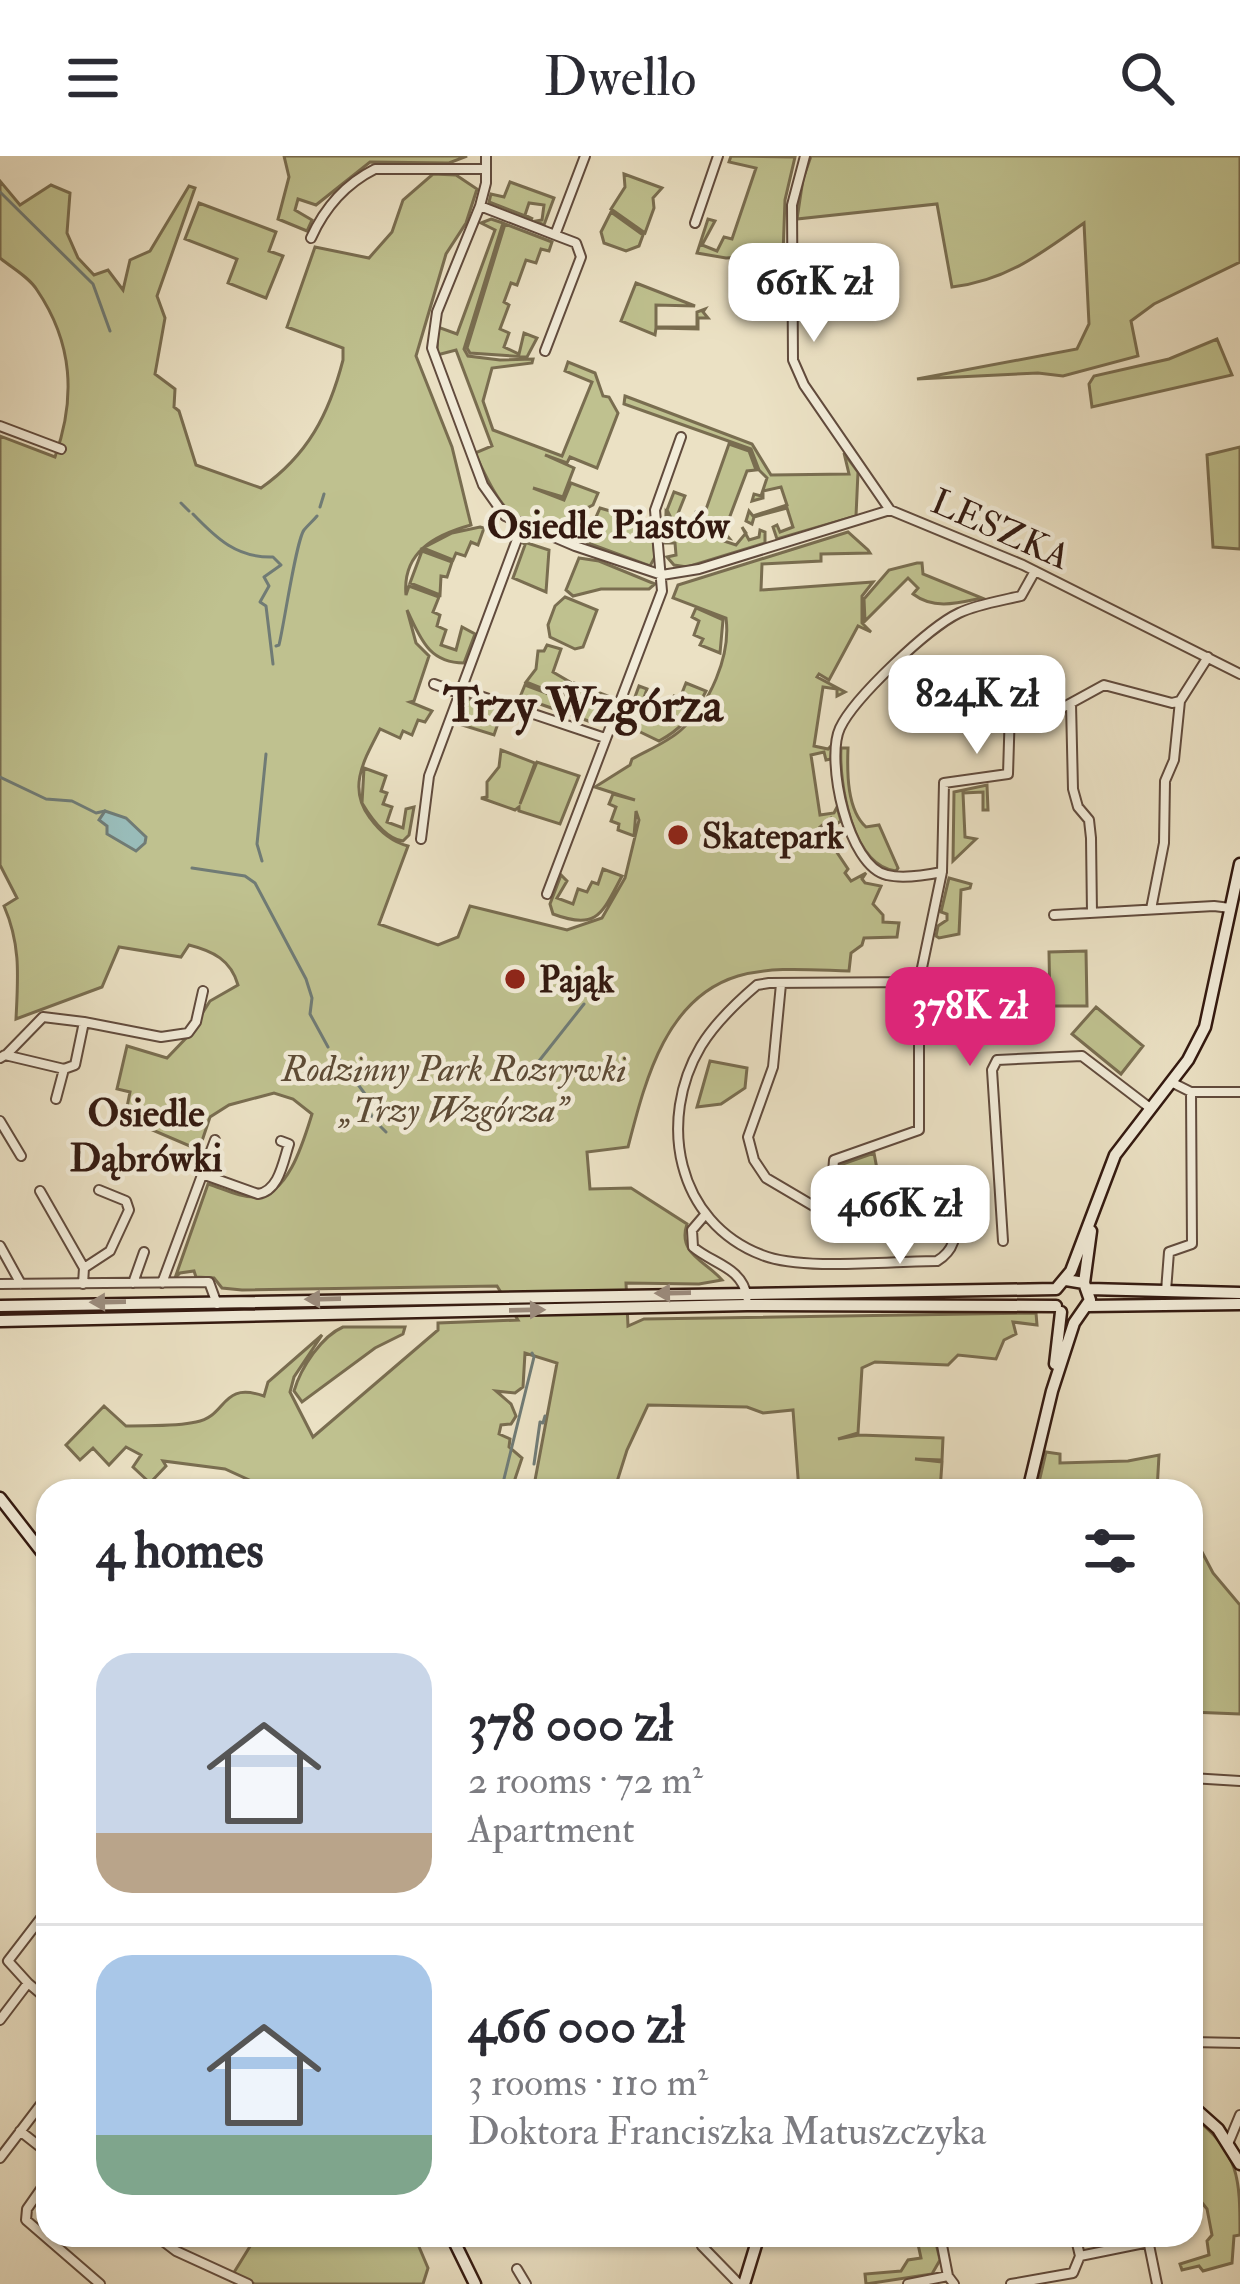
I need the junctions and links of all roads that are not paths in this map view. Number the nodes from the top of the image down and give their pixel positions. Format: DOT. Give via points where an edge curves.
graph roads {
  1 [pos="486,156"];
  2 [pos="586,156"];
  3 [pos="718,156"];
  4 [pos="805,156"];
  5 [pos="486,169"];
  6 [pos="480,206"];
  7 [pos="695,223"];
  8 [pos="555,235"];
  9 [pos="311,238"];
  10 [pos="545,351"];
  11 [pos="0,426"];
  12 [pos="681,436"];
  13 [pos="57,447"];
  14 [pos="890,510"];
  15 [pos="522,526"];
  16 [pos="1035,571"];
  17 [pos="662,575"];
  18 [pos="1208,657"];
  19 [pos="1240,674"];
  20 [pos="434,684"];
  21 [pos="462,692"];
  22 [pos="1180,701"];
  23 [pos="1066,706"];
  24 [pos="605,738"];
  25 [pos="421,839"];
  26 [pos="1240,864"];
  27 [pos="943,872"];
  28 [pos="547,893"];
  29 [pos="1231,908"];
  30 [pos="1151,909"];
  31 [pos="1092,913"];
  32 [pos="1054,916"];
  33 [pos="919,982"];
  34 [pos="781,984"];
  35 [pos="203,991"];
  36 [pos="84,1022"];
  37 [pos="3,1057"];
  38 [pos="64,1069"];
  39 [pos="1171,1082"];
  40 [pos="1192,1092"];
  41 [pos="1240,1092"];
  42 [pos="56,1099"];
  43 [pos="1150,1108"];
  44 [pos="0,1121"];
  45 [pos="214,1140"];
  46 [pos="281,1141"];
  47 [pos="20,1156"];
  48 [pos="202,1174"];
  49 [pos="98,1190"];
  50 [pos="40,1191"];
  51 [pos="1095,1204"];
  52 [pos="830,1212"];
  53 [pos="704,1216"];
  54 [pos="1003,1241"];
  55 [pos="0,1246"];
  56 [pos="144,1252"];
  57 [pos="722,1265"];
  58 [pos="83,1268"];
  59 [pos="133,1283"];
  60 [pos="162,1283"];
  61 [pos="21,1284"];
  62 [pos="83,1284"];
  63 [pos="1061,1284"];
  64 [pos="0,1285"];
  65 [pos="1086,1286"];
  66 [pos="1166,1291"];
  67 [pos="721,1292"];
  68 [pos="1240,1293"];
  69 [pos="747,1299"];
  70 [pos="217,1300"];
  71 [pos="1240,1304"];
  72 [pos="0,1306"];
  73 [pos="1058,1309"];
  74 [pos="1083,1310"];
  75 [pos="217,1314"];
  76 [pos="0,1322"];
  77 [pos="1052,1391"];
  78 [pos="1031,1479"];
  79 [pos="0,1498"];
  80 [pos="36,1544"];
  81 [pos="1203,1779"];
  82 [pos="1240,1781"];
  83 [pos="36,1925"];
  84 [pos="28,1983"];
  85 [pos="36,1990"];
  86 [pos="0,2020"];
  87 [pos="1203,2042"];
  88 [pos="1240,2043"];
  89 [pos="36,2110"];
  90 [pos="1240,2115"];
  91 [pos="1203,2116"];
  92 [pos="20,2131"];
  93 [pos="36,2144"];
  94 [pos="1228,2144"];
  95 [pos="0,2158"];
  96 [pos="1240,2164"];
  97 [pos="36,2197"];
  98 [pos="36,2229"];
  99 [pos="57,2247"];
  100 [pos="171,2247"];
  101 [pos="458,2247"];
  102 [pos="703,2247"];
  103 [pos="755,2247"];
  104 [pos="943,2247"];
  105 [pos="1078,2247"];
  106 [pos="1116,2247"];
  107 [pos="1150,2247"];
  108 [pos="1080,2256"];
  109 [pos="518,2269"];
  110 [pos="951,2280"];
  111 [pos="100,2284"];
  112 [pos="248,2284"];
  113 [pos="475,2284"];
  114 [pos="526,2284"];
  115 [pos="741,2284"];
  116 [pos="908,2284"];
  117 [pos="1011,2284"];
  118 [pos="1157,2284"];
  1 -- 5 [label="street"];
  2 -- 8 [label="street"];
  3 -- 7 [label="street"];
  4 -- 14 [label="street, LESZKA" via="792,205 793,360"];
  5 -- 6 [label="street"];
  5 -- 9 [label="street" via="375,169 326,208"];
  6 -- 8 [label="street"];
  6 -- 15 [label="street" via="437,312 432,348 483,485"];
  8 -- 10 [label="street" via="576,243 581,257"];
  11 -- 13 [label="street"];
  12 -- 17 [label="street" via="655,510"];
  14 -- 16 [label="street, LESZKA"];
  14 -- 17 [label="street"];
  15 -- 17 [label="street"];
  15 -- 21 [label="street"];
  16 -- 18 [label="street, LESZKA"];
  16 -- 27 [label="street" via="1021,596 956,614 896,663 838,731 847,828 878,871"];
  17 -- 24 [label="street"];
  18 -- 19 [label="street, LESZKA"];
  18 -- 22 [label="street"];
  20 -- 21 [label="street"];
  21 -- 24 [label="street"];
  21 -- 25 [label="street" via="429,776"];
  22 -- 23 [label="street" via="1104,685"];
  22 -- 30 [label="street"];
  23 -- 27 [label="street" via="1010,709 1007,774 944,783"];
  23 -- 31 [label="street" via="1073,789 1089,820"];
  24 -- 28 [label="street"];
  26 -- 29 [label="main road"];
  27 -- 33 [label="street"];
  29 -- 30 [label="street"];
  29 -- 39 [label="main road" via="1205,1027"];
  30 -- 31 [label="street"];
  31 -- 32 [label="street"];
  33 -- 34 [label="street"];
  33 -- 52 [label="street" via="919,1130 834,1160"];
  34 -- 52 [label="street" via="773,1067 748,1145 766,1178"];
  34 -- 53 [label="street" via="757,985 699,1048 678,1108 684,1178"];
  35 -- 36 [label="street" via="196,1022 177,1036"];
  36 -- 37 [label="street" via="44,1017"];
  36 -- 38 [label="street" via="75,1065"];
  37 -- 38 [label="street"];
  38 -- 42 [label="street"];
  39 -- 40 [label="street"];
  39 -- 43 [label="main road"];
  40 -- 41 [label="street"];
  40 -- 66 [label="street" via="1192,1244 1169,1252"];
  43 -- 51 [label="main road" via="1121,1144"];
  43 -- 54 [label="street" via="1082,1056 997,1060"];
  44 -- 47 [label="street"];
  45 -- 48 [label="street"];
  46 -- 48 [label="street" via="289,1144 266,1193"];
  48 -- 60 [label="street"];
  49 -- 58 [label="street" via="129,1210 110,1251"];
  50 -- 58 [label="street"];
  51 -- 63 [label="main road"];
  51 -- 65 [label="main road"];
  52 -- 53 [label="street" via="943,1215 954,1224 949,1254 937,1261 784,1261"];
  53 -- 57 [label="street" via="692,1230 693,1247"];
  55 -- 61 [label="street"];
  56 -- 59 [label="street"];
  57 -- 67 [label="street" via="729,1276"];
  57 -- 69 [label="street"];
  58 -- 62 [label="street"];
  59 -- 60 [label="street"];
  59 -- 62 [label="street"];
  60 -- 70 [label="street" via="209,1282"];
  61 -- 62 [label="street"];
  61 -- 64 [label="street"];
  63 -- 65 [label="main road"];
  63 -- 69 [label="main road"];
  63 -- 73 [label="main road"];
  65 -- 66 [label="main road"];
  65 -- 74 [label="main road"];
  66 -- 68 [label="main road"];
  67 -- 69 [label="main road"];
  67 -- 70 [label="main road, one-way"];
  69 -- 73 [label="main road"];
  75 -- 69 [label="main road, one-way"];
  70 -- 72 [label="main road, one-way"];
  70 -- 75 [label="street"];
  71 -- 74 [label="main road"];
  73 -- 74 [label="main road"];
  73 -- 77 [label="main road"];
  74 -- 77 [label="main road"];
  75 -- 76 [label="main road"];
  77 -- 78 [label="main road"];
  79 -- 80 [label="main road"];
  81 -- 82 [label="street"];
  83 -- 84 [label="street" via="8,1961"];
  84 -- 85 [label="street"];
  84 -- 86 [label="street"];
  87 -- 88 [label="street"];
  89 -- 92 [label="street"];
  90 -- 94 [label="street"];
  91 -- 94 [label="main road"];
  92 -- 93 [label="street"];
  92 -- 95 [label="street"];
  94 -- 96 [label="main road"];
  97 -- 98 [label="street" via="26,2220"];
  99 -- 111 [label="street"];
  100 -- 112 [label="street"];
  101 -- 113 [label="main road"];
  102 -- 115 [label="street"];
  103 -- 115 [label="main road"];
  104 -- 110 [label="street"];
  105 -- 108 [label="street"];
  106 -- 108 [label="street"];
  107 -- 118 [label="street"];
  108 -- 117 [label="street" via="1073,2273"];
  109 -- 114 [label="street"];
  110 -- 116 [label="street"];
}
